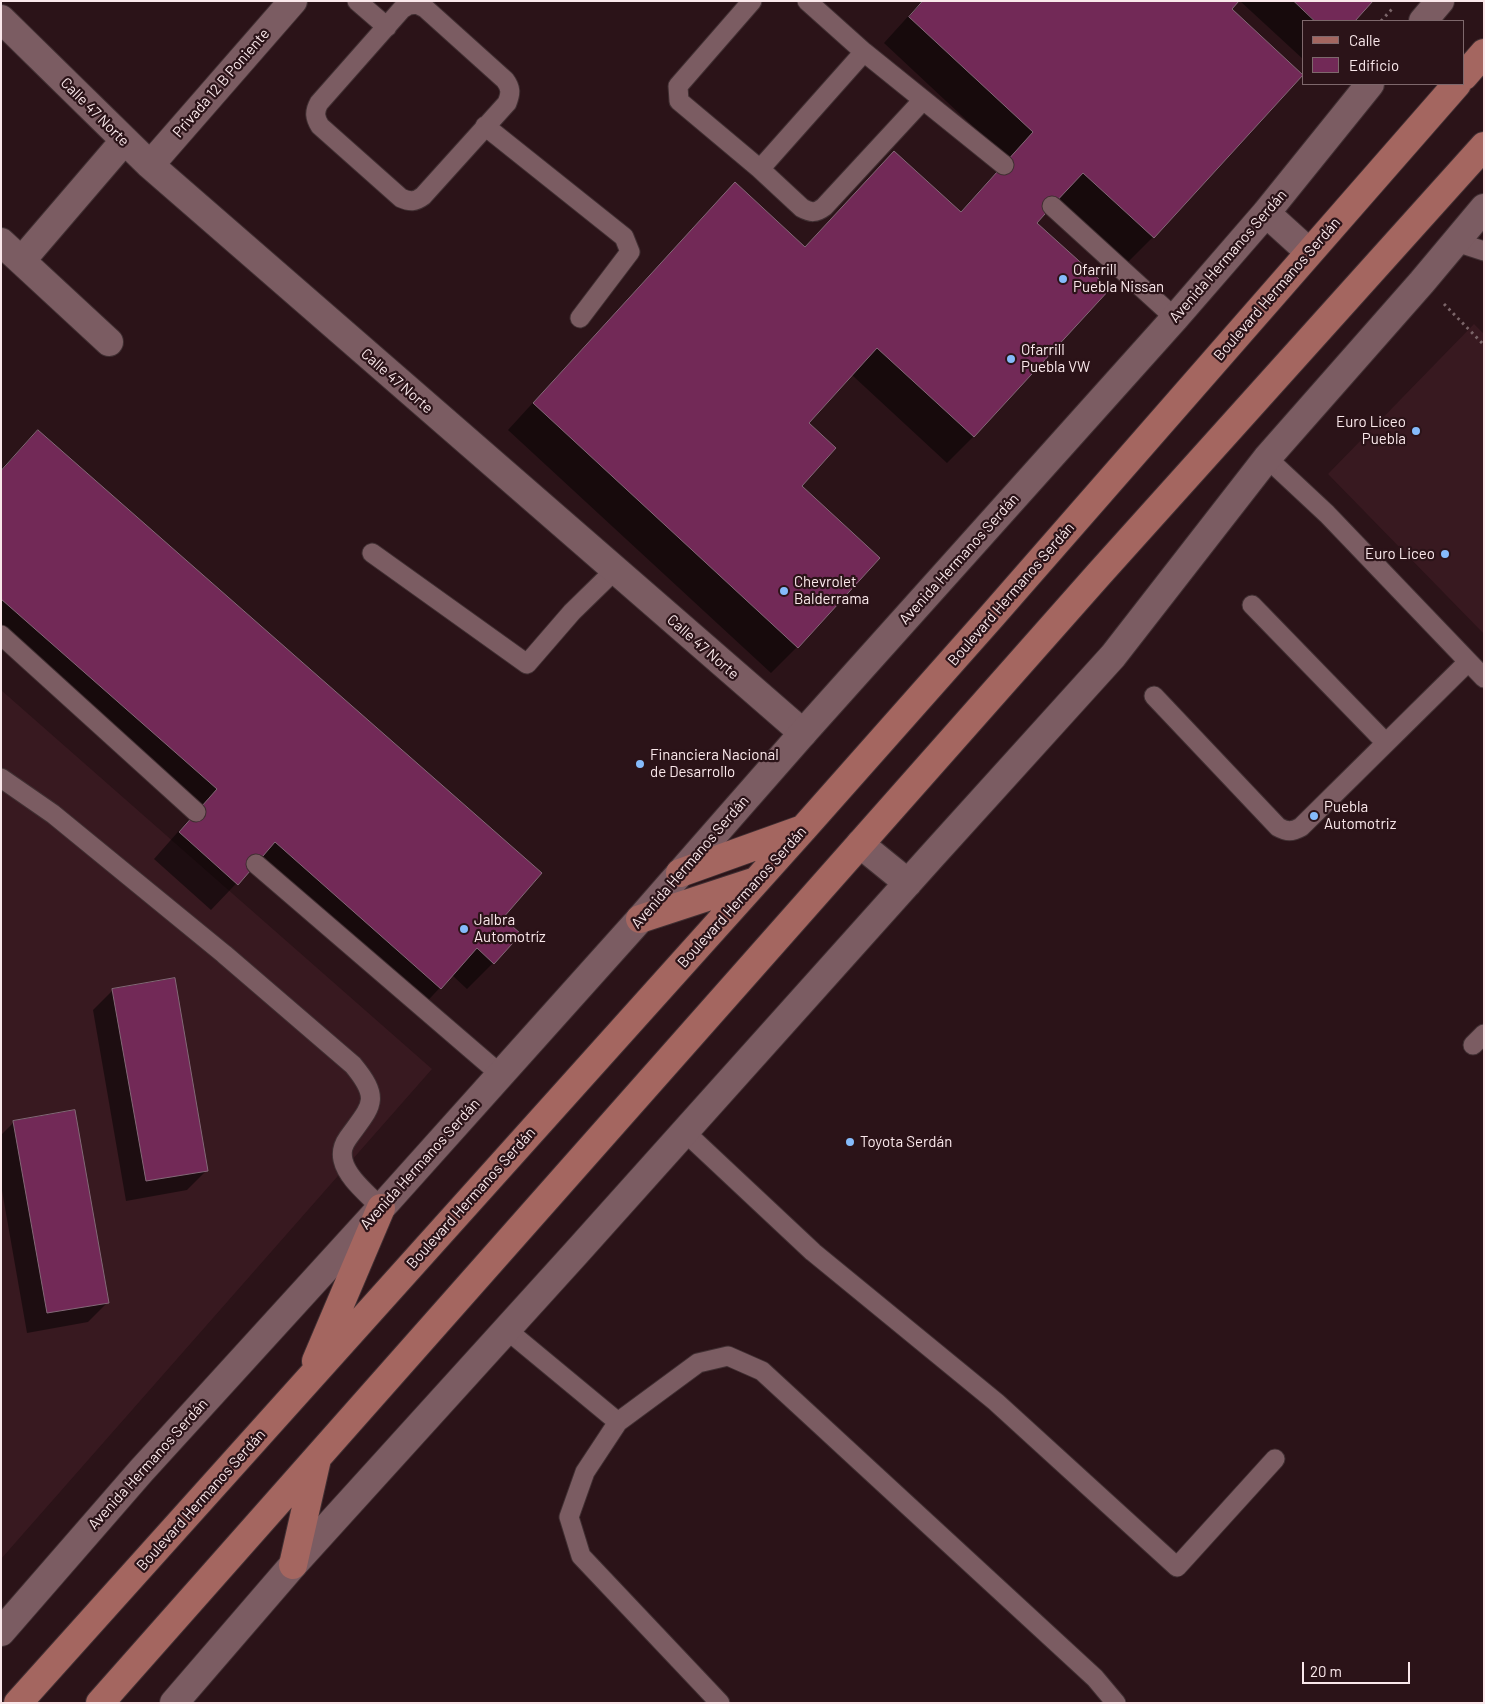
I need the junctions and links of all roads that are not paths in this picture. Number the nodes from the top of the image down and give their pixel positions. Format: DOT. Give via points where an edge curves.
graph roads {
  1 [pos="293,1"];
  2 [pos="357,1"];
  3 [pos="752,1"];
  4 [pos="807,1"];
  5 [pos="1440,1"];
  6 [pos="1,19"];
  7 [pos="1424,20"];
  8 [pos="387,27"];
  9 [pos="864,52"];
  10 [pos="1369,85"];
  11 [pos="1454,85"];
  12 [pos="924,100"];
  13 [pos="485,126"];
  14 [pos="124,141"];
  15 [pos="1484,146"];
  16 [pos="150,165"];
  17 [pos="1004,165"];
  18 [pos="760,169"];
  19 [pos="1052,206"];
  20 [pos="1484,208"];
  21 [pos="1266,213"];
  22 [pos="1,242"];
  23 [pos="1456,242"];
  24 [pos="1484,251"];
  25 [pos="1309,252"];
  26 [pos="22,260"];
  27 [pos="580,318"];
  28 [pos="1175,318"];
  29 [pos="109,342"];
  30 [pos="1267,458"];
  31 [pos="372,554"];
  32 [pos="615,570"];
  33 [pos="1252,605"];
  34 [pos="1,635"];
  35 [pos="1468,662"];
  36 [pos="1484,678"];
  37 [pos="1154,696"];
  38 [pos="803,733"];
  39 [pos="1386,742"];
  40 [pos="1,778"];
  41 [pos="196,812"];
  42 [pos="804,828"];
  43 [pos="860,844"];
  44 [pos="256,864"];
  45 [pos="680,873"];
  46 [pos="757,880"];
  47 [pos="908,883"];
  48 [pos="640,919"];
  49 [pos="500,1074"];
  50 [pos="685,1132"];
  51 [pos="381,1208"];
  52 [pos="507,1330"];
  53 [pos="308,1380"];
  54 [pos="618,1422"];
  55 [pos="317,1458"];
  56 [pos="1275,1459"];
  57 [pos="293,1565"];
  58 [pos="1,1632"];
  59 [pos="18,1703"];
  60 [pos="100,1703"];
  61 [pos="174,1703"];
  62 [pos="720,1703"];
  63 [pos="1116,1703"];
  1 -- 16 [label="main road, Privada 12 B Poniente"];
  2 -- 8 [label="lane"];
  3 -- 18 [label="lane" via="678,86 679,101"];
  4 -- 9 [label="lane"];
  5 -- 7 [label="main road"];
  6 -- 14 [label="main road, Calle 47 Norte"];
  8 -- 13 [label="lane" via="402,9 418,4 505,80 510,87 510,95"];
  8 -- 13 [label="lane" via="319,103 315,111 320,126 408,202 423,196"];
  9 -- 12 [label="lane"];
  9 -- 18 [label="lane"];
  10 -- 21 [label="main road, Avenida Hermanos Serdán"];
  11 -- 25 [label="main road, Boulevard Hermanos Serdán"];
  12 -- 17 [label="lane"];
  12 -- 18 [label="lane" via="817,212 802,208"];
  13 -- 27 [label="lane" via="624,236 630,252"];
  14 -- 16 [label="main road, Calle 47 Norte"];
  14 -- 26 [label="main road"];
  15 -- 43 [label="main road"];
  16 -- 32 [label="main road, Calle 47 Norte"];
  19 -- 28 [label="lane"];
  20 -- 23 [label="main road"];
  21 -- 25 [label="main road"];
  21 -- 28 [label="main road, Avenida Hermanos Serdán"];
  22 -- 26 [label="main road"];
  23 -- 24 [label="lane"];
  23 -- 30 [label="main road"];
  25 -- 42 [label="main road, Boulevard Hermanos Serdán"];
  26 -- 29 [label="main road"];
  28 -- 38 [label="main road, Avenida Hermanos Serdán"];
  30 -- 35 [label="lane" via="1327,514"];
  30 -- 47 [label="main road" via="1113,656"];
  31 -- 32 [label="lane" via="527,664 572,612"];
  32 -- 38 [label="main road, Calle 47 Norte"];
  33 -- 39 [label="lane"];
  34 -- 41 [label="lane"];
  35 -- 36 [label="lane"];
  35 -- 39 [label="lane"];
  37 -- 39 [label="lane" via="1285,831 1301,827"];
  38 -- 45 [label="main road, Avenida Hermanos Serdán"];
  40 -- 51 [label="lane" via="53,814 353,1065 365,1080 370,1093 370,1107 344,1144 342,1159 352,1177"];
  42 -- 45 [label="main road"];
  42 -- 46 [label="main road, Boulevard Hermanos Serdán"];
  43 -- 47 [label="main road"];
  43 -- 55 [label="main road"];
  44 -- 49 [label="lane"];
  45 -- 48 [label="main road, Avenida Hermanos Serdán"];
  46 -- 48 [label="main road"];
  46 -- 53 [label="main road, Boulevard Hermanos Serdán"];
  47 -- 50 [label="main road"];
  48 -- 49 [label="main road, Avenida Hermanos Serdán"];
  49 -- 51 [label="main road, Avenida Hermanos Serdán"];
  50 -- 52 [label="main road"];
  50 -- 56 [label="lane" via="813,1252 996,1402 1177,1567"];
  51 -- 53 [label="main road"];
  51 -- 58 [label="main road, Avenida Hermanos Serdán" via="140,1471"];
  52 -- 54 [label="lane"];
  52 -- 57 [label="main road"];
  53 -- 59 [label="main road, Boulevard Hermanos Serdán"];
  54 -- 62 [label="lane" via="584,1472 569,1517 582,1556"];
  54 -- 63 [label="lane" via="698,1363 728,1356 762,1371 1095,1678"];
  55 -- 57 [label="main road"];
  55 -- 60 [label="main road"];
  57 -- 61 [label="main road"];
}
